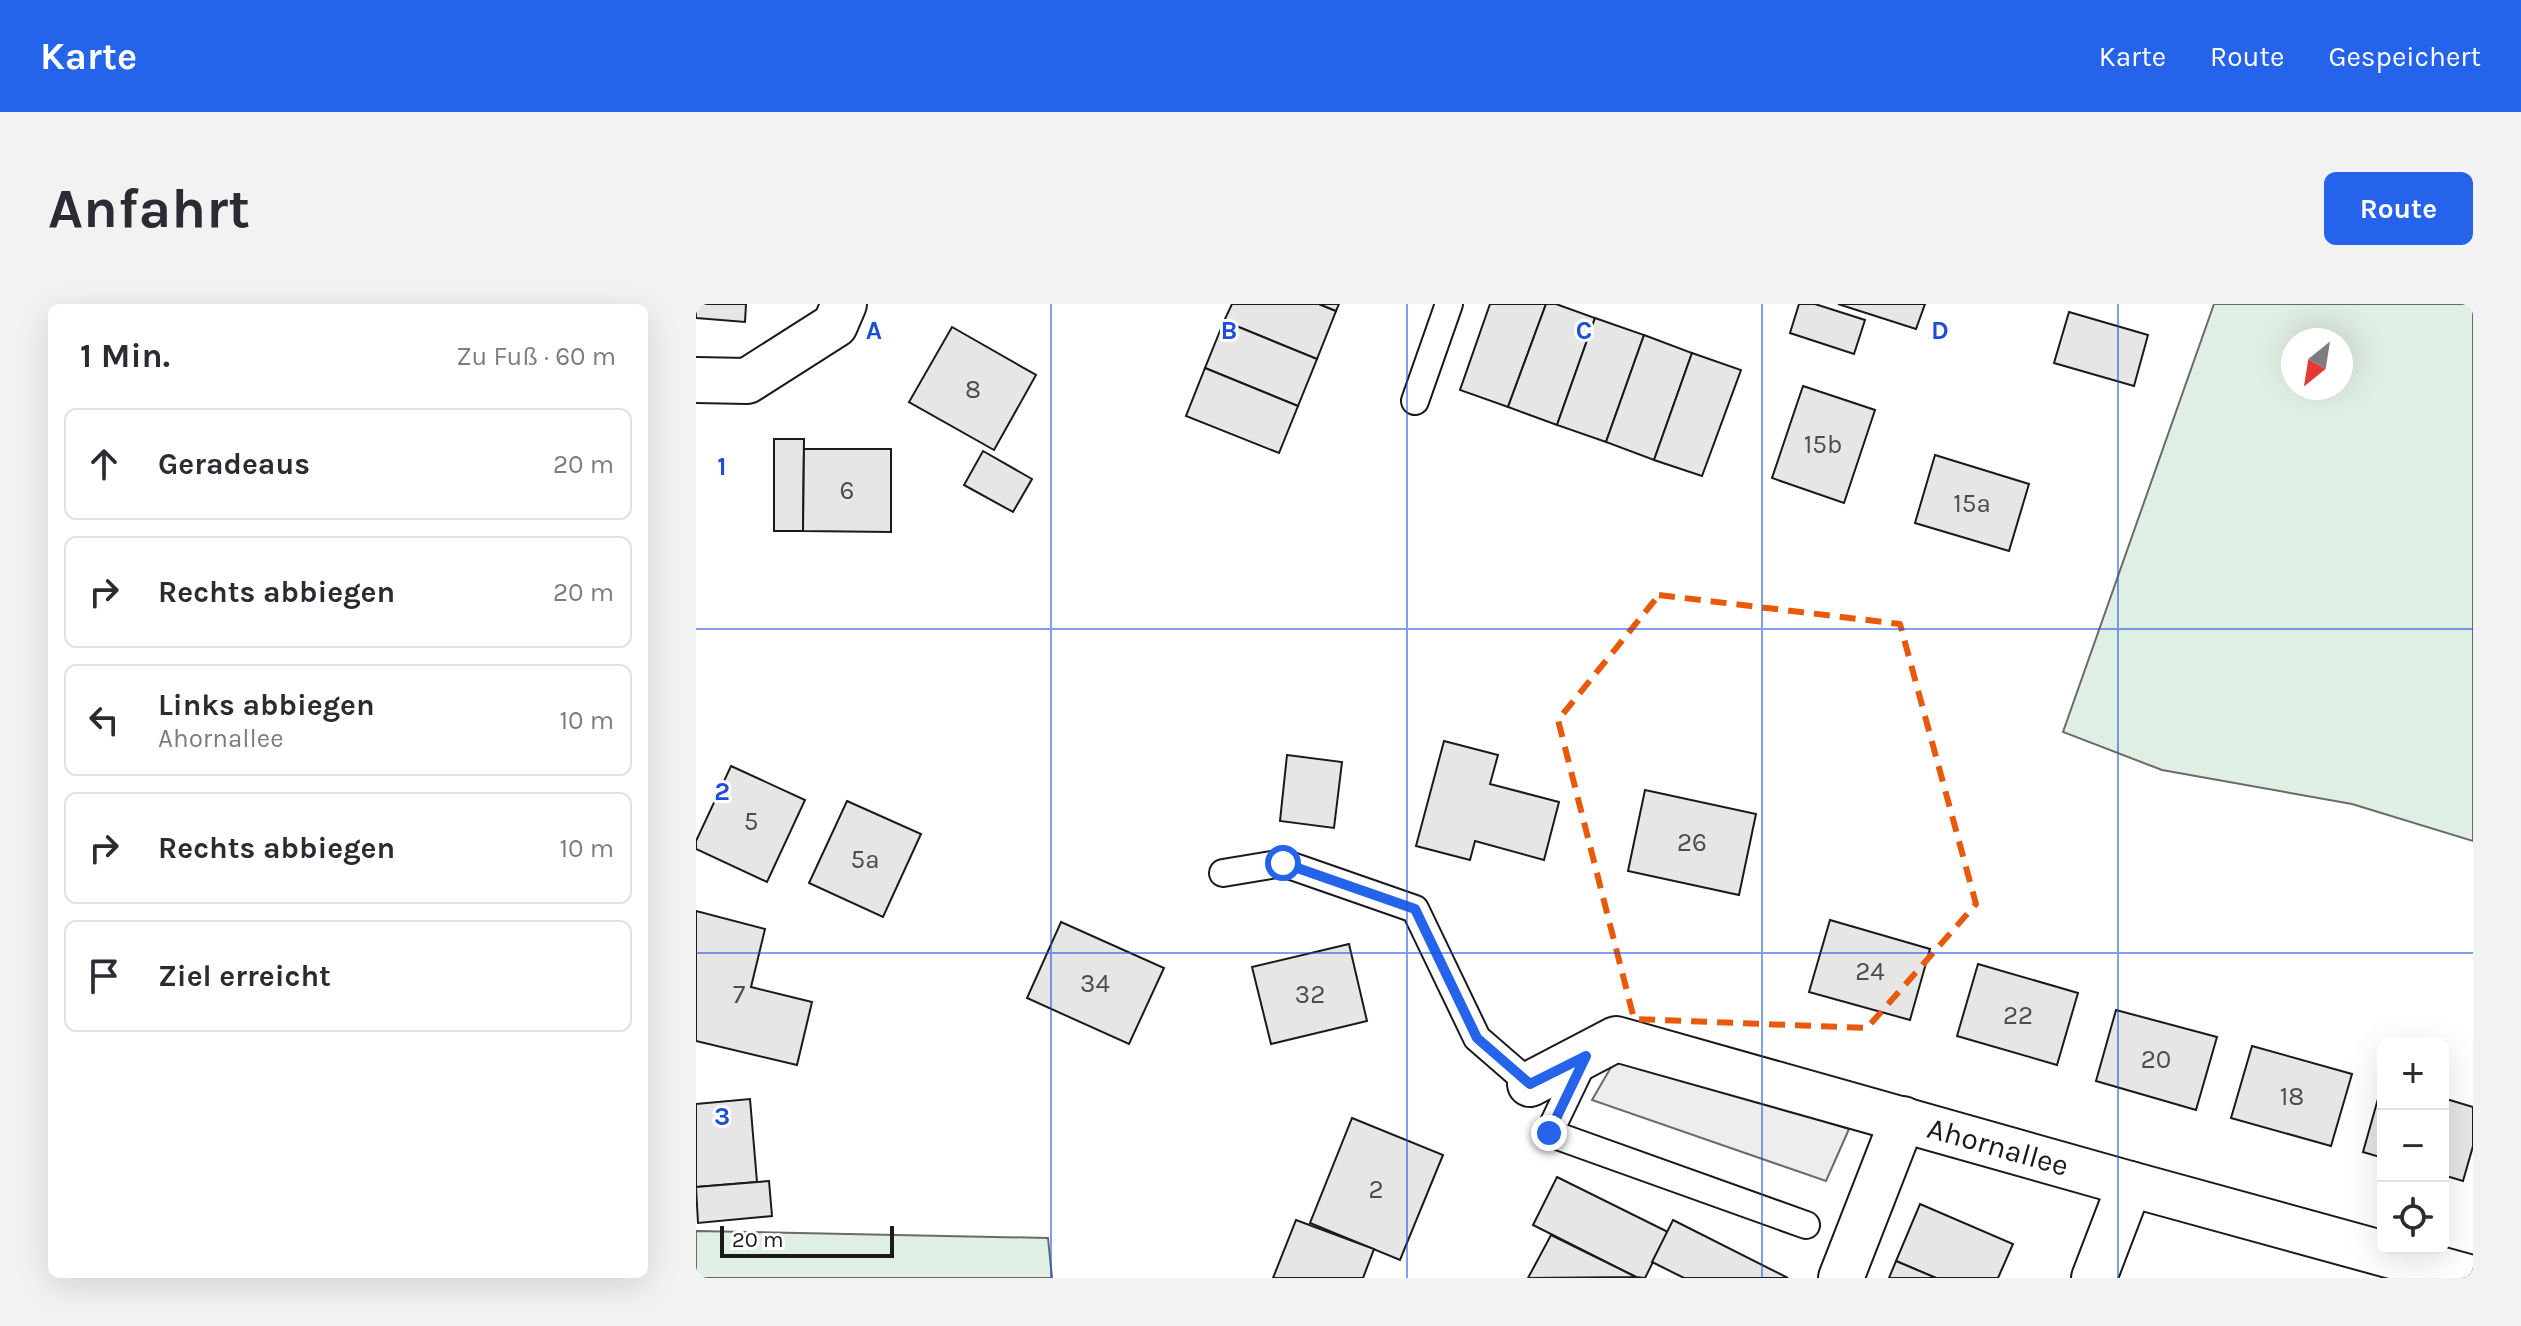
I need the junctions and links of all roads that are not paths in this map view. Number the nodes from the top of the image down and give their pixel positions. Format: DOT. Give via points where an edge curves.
graph roads {
  1 [pos="844,304"];
  2 [pos="1449,304"];
  3 [pos="696,380"];
  4 [pos="1415,401"];
  5 [pos="1223,873"];
  6 [pos="1586,1056"];
  7 [pos="1530,1084"];
  8 [pos="1903,1119"];
  9 [pos="2130,1184"];
  10 [pos="1806,1225"];
  11 [pos="1841,1278"];
  12 [pos="2094,1278"];
  13 [pos="2472,1278"];
  1 -- 3 [label="street" via="835,325 747,381"];
  2 -- 4 [label="lane"];
  5 -- 7 [label="lane" via="1283,863 1415,909 1477,1038"];
  6 -- 7 [label="street, Ahornallee"];
  6 -- 8 [label="street, Ahornallee" via="1616,1039"];
  6 -- 10 [label="lane" via="1549,1133"];
  8 -- 9 [label="street, Ahornallee"];
  8 -- 11 [label="street"];
  9 -- 12 [label="street"];
  9 -- 13 [label="street, Ahornallee"];
}
